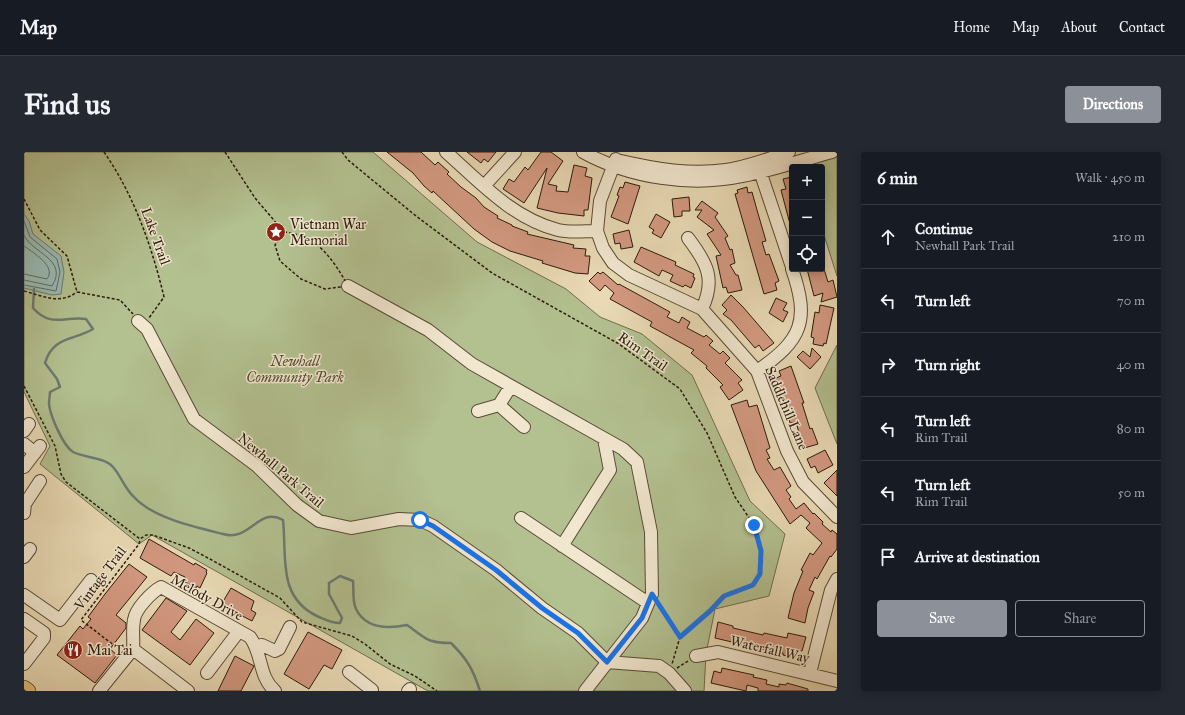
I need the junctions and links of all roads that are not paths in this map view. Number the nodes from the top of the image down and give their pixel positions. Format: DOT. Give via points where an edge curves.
graph roads {
  1 [pos="446,152"];
  2 [pos="515,152"];
  3 [pos="583,152"];
  4 [pos="601,152"];
  5 [pos="789,152"];
  6 [pos="832,152"];
  7 [pos="614,163"];
  8 [pos="760,166"];
  9 [pos="484,186"];
  10 [pos="597,231"];
  11 [pos="688,238"];
  12 [pos="789,258"];
  13 [pos="793,272"];
  14 [pos="348,286"];
  15 [pos="702,310"];
  16 [pos="138,321"];
  17 [pos="757,371"];
  18 [pos="511,386"];
  19 [pos="499,405"];
  20 [pos="478,411"];
  21 [pos="524,427"];
  22 [pos="604,439"];
  23 [pos="24,444"];
  24 [pos="24,467"];
  25 [pos="40,481"];
  26 [pos="24,513"];
  27 [pos="837,516"];
  28 [pos="521,518"];
  29 [pos="562,546"];
  30 [pos="91,580"];
  31 [pos="835,588"];
  32 [pos="24,594"];
  33 [pos="650,599"];
  34 [pos="24,619"];
  35 [pos="290,627"];
  36 [pos="240,631"];
  37 [pos="256,646"];
  38 [pos="130,653"];
  39 [pos="696,656"];
  40 [pos="607,662"];
  41 [pos="24,664"];
  42 [pos="349,672"];
  43 [pos="207,673"];
  44 [pos="810,673"];
  45 [pos="837,680"];
  46 [pos="24,688"];
  47 [pos="364,688"];
  48 [pos="180,689"];
  49 [pos="28,691"];
  50 [pos="99,691"];
  51 [pos="275,691"];
  52 [pos="585,691"];
  53 [pos="685,691"];
  1 -- 9 [label="street"];
  2 -- 9 [label="street"];
  3 -- 7 [label="street"];
  4 -- 7 [label="street"];
  5 -- 8 [label="street"];
  6 -- 8 [label="street"];
  7 -- 8 [label="street" via="692,172"];
  7 -- 10 [label="street, Saddlehill Lane" via="600,201"];
  8 -- 12 [label="street"];
  9 -- 10 [label="street" via="509,208 531,221 559,231"];
  10 -- 15 [label="street, Saddlehill Lane" via="610,258 629,275"];
  11 -- 15 [label="street" via="701,255 710,279 708,295"];
  13 -- 17 [label="street" via="802,309 798,327 789,346"];
  14 -- 18 [label="street" via="428,330 472,364"];
  15 -- 17 [label="street, Saddlehill Lane"];
  16 -- 40 [label="street, Newhall Park Trail" via="147,329 194,419 257,466 297,505 318,521 351,528 399,519 420,520 433,526 496,570 542,608 578,633"];
  17 -- 27 [label="street, Saddlehill Lane" via="787,450 803,482"];
  18 -- 19 [label="street"];
  18 -- 22 [label="street"];
  19 -- 20 [label="street"];
  19 -- 21 [label="street"];
  22 -- 29 [label="street" via="610,470"];
  22 -- 33 [label="street" via="622,448 637,462 652,532"];
  23 -- 24 [label="street" via="38,450"];
  25 -- 26 [label="street" via="25,504"];
  28 -- 29 [label="street"];
  29 -- 33 [label="street"];
  30 -- 32 [label="street" via="60,620"];
  31 -- 44 [label="street"];
  33 -- 40 [label="street" via="642,618"];
  34 -- 41 [label="street" via="44,633 44,638"];
  35 -- 37 [label="street" via="279,649 275,651 262,645"];
  36 -- 37 [label="street, Melody Drive" via="250,637"];
  36 -- 38 [label="street, Melody Drive" via="161,587 138,611 134,620"];
  36 -- 43 [label="street"];
  37 -- 51 [label="street" via="263,675"];
  38 -- 48 [label="street"];
  38 -- 50 [label="street"];
  39 -- 44 [label="street, Waterfall Way" via="718,652"];
  40 -- 52 [label="street"];
  40 -- 53 [label="street" via="659,666"];
  42 -- 47 [label="street"];
  44 -- 45 [label="street, Waterfall Way"];
  46 -- 49 [label="main road"];
}
